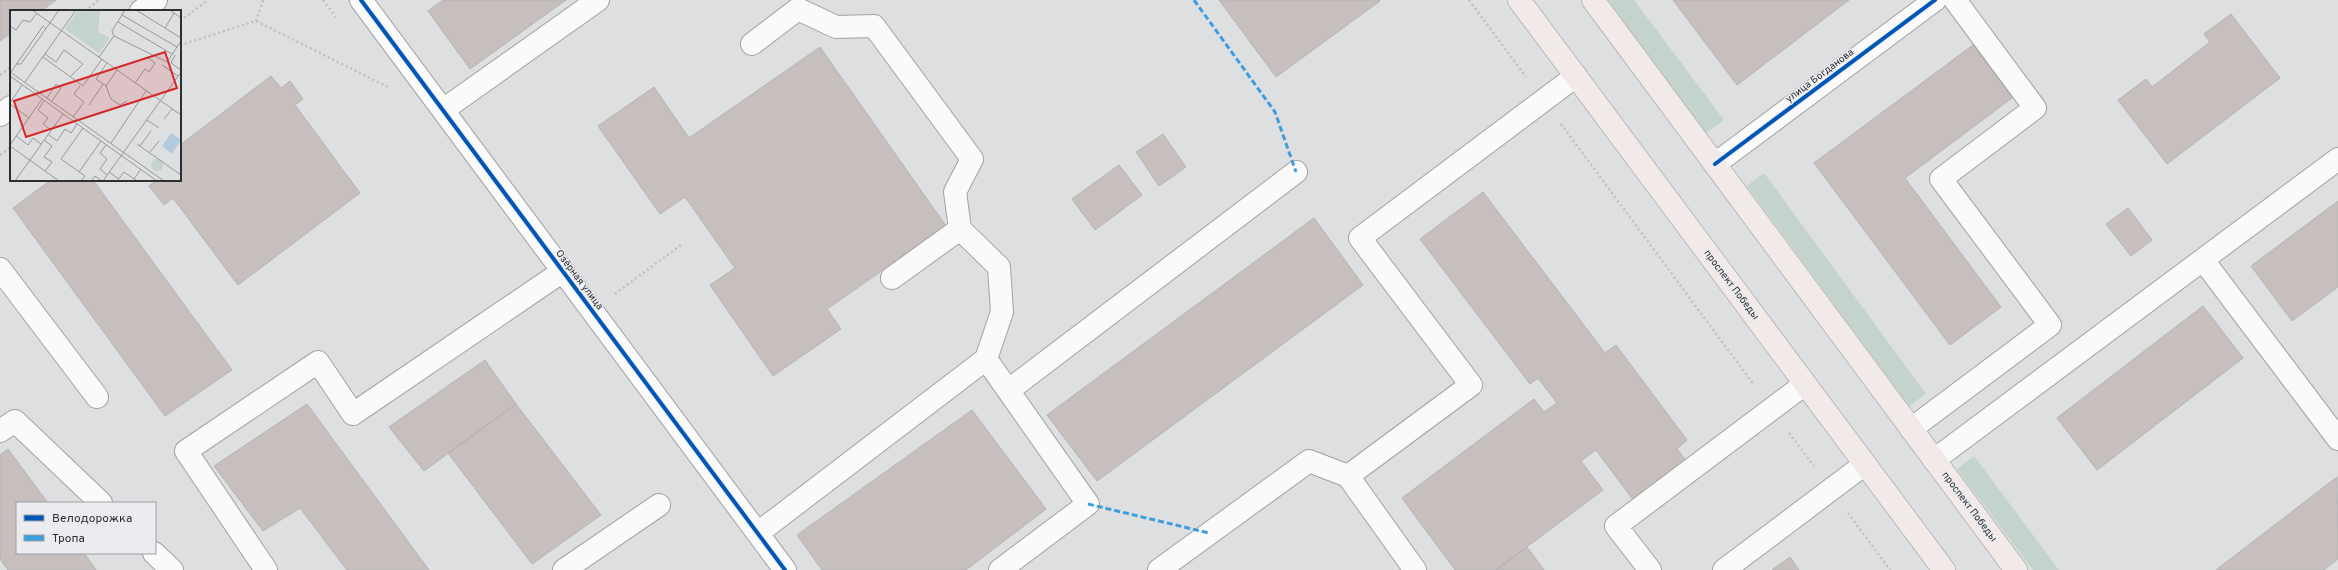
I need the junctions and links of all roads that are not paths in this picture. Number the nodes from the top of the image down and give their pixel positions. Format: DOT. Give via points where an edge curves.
graph roads {
  1 [pos="156,0"];
  2 [pos="360,0"];
  3 [pos="598,0"];
  4 [pos="1519,0"];
  5 [pos="1593,0"];
  6 [pos="1935,0"];
  7 [pos="1955,0"];
  8 [pos="795,5"];
  9 [pos="142,10"];
  10 [pos="752,44"];
  11 [pos="1576,76"];
  12 [pos="10,108"];
  13 [pos="442,110"];
  14 [pos="0,115"];
  15 [pos="2338,159"];
  16 [pos="1715,164"];
  17 [pos="1296,172"];
  18 [pos="960,229"];
  19 [pos="2203,260"];
  20 [pos="0,269"];
  21 [pos="563,271"];
  22 [pos="892,278"];
  23 [pos="986,359"];
  24 [pos="1805,384"];
  25 [pos="1009,390"];
  26 [pos="97,397"];
  27 [pos="1911,429"];
  28 [pos="0,431"];
  29 [pos="2338,439"];
  30 [pos="1934,460"];
  31 [pos="1865,464"];
  32 [pos="1348,476"];
  33 [pos="100,502"];
  34 [pos="659,505"];
  35 [pos="758,533"];
  36 [pos="155,554"];
  37 [pos="172,570"];
  38 [pos="266,570"];
  39 [pos="564,570"];
  40 [pos="785,570"];
  41 [pos="1000,570"];
  42 [pos="1159,570"];
  43 [pos="1415,570"];
  44 [pos="1650,570"];
  45 [pos="1724,570"];
  46 [pos="1944,570"];
  47 [pos="2016,570"];
  1 -- 9 [label="street"];
  2 -- 13 [label="street, Озёрная улица"];
  3 -- 13 [label="street"];
  4 -- 11 [label="main road, проспект Победы"];
  5 -- 16 [label="main road, проспект Победы"];
  6 -- 16 [label="street, улица Богданова"];
  7 -- 27 [label="street" via="2035,108 1941,179 2050,325"];
  8 -- 10 [label="street"];
  8 -- 18 [label="street" via="836,27 874,26 972,159 955,192"];
  11 -- 24 [label="main road, проспект Победы"];
  11 -- 32 [label="street" via="1360,238 1471,385"];
  12 -- 14 [label="street"];
  13 -- 21 [label="street, Озёрная улица"];
  15 -- 19 [label="street"];
  16 -- 27 [label="main road, проспект Победы"];
  17 -- 25 [label="street"];
  18 -- 22 [label="street"];
  18 -- 23 [label="street" via="999,267 1002,312"];
  19 -- 29 [label="street"];
  19 -- 30 [label="street"];
  20 -- 26 [label="street"];
  21 -- 35 [label="street, Озёрная улица"];
  21 -- 38 [label="street" via="353,414 318,362 186,451"];
  23 -- 25 [label="street"];
  23 -- 35 [label="street"];
  24 -- 31 [label="main road, проспект Победы"];
  24 -- 44 [label="street" via="1616,526"];
  25 -- 41 [label="street" via="1088,504"];
  27 -- 30 [label="main road, проспект Победы"];
  28 -- 33 [label="street" via="15,420"];
  30 -- 47 [label="main road, проспект Победы"];
  31 -- 45 [label="street"];
  31 -- 46 [label="main road, проспект Победы"];
  32 -- 42 [label="street" via="1309,461"];
  32 -- 43 [label="street"];
  34 -- 39 [label="street"];
  35 -- 40 [label="street, Озёрная улица"];
  36 -- 37 [label="street"];
}
